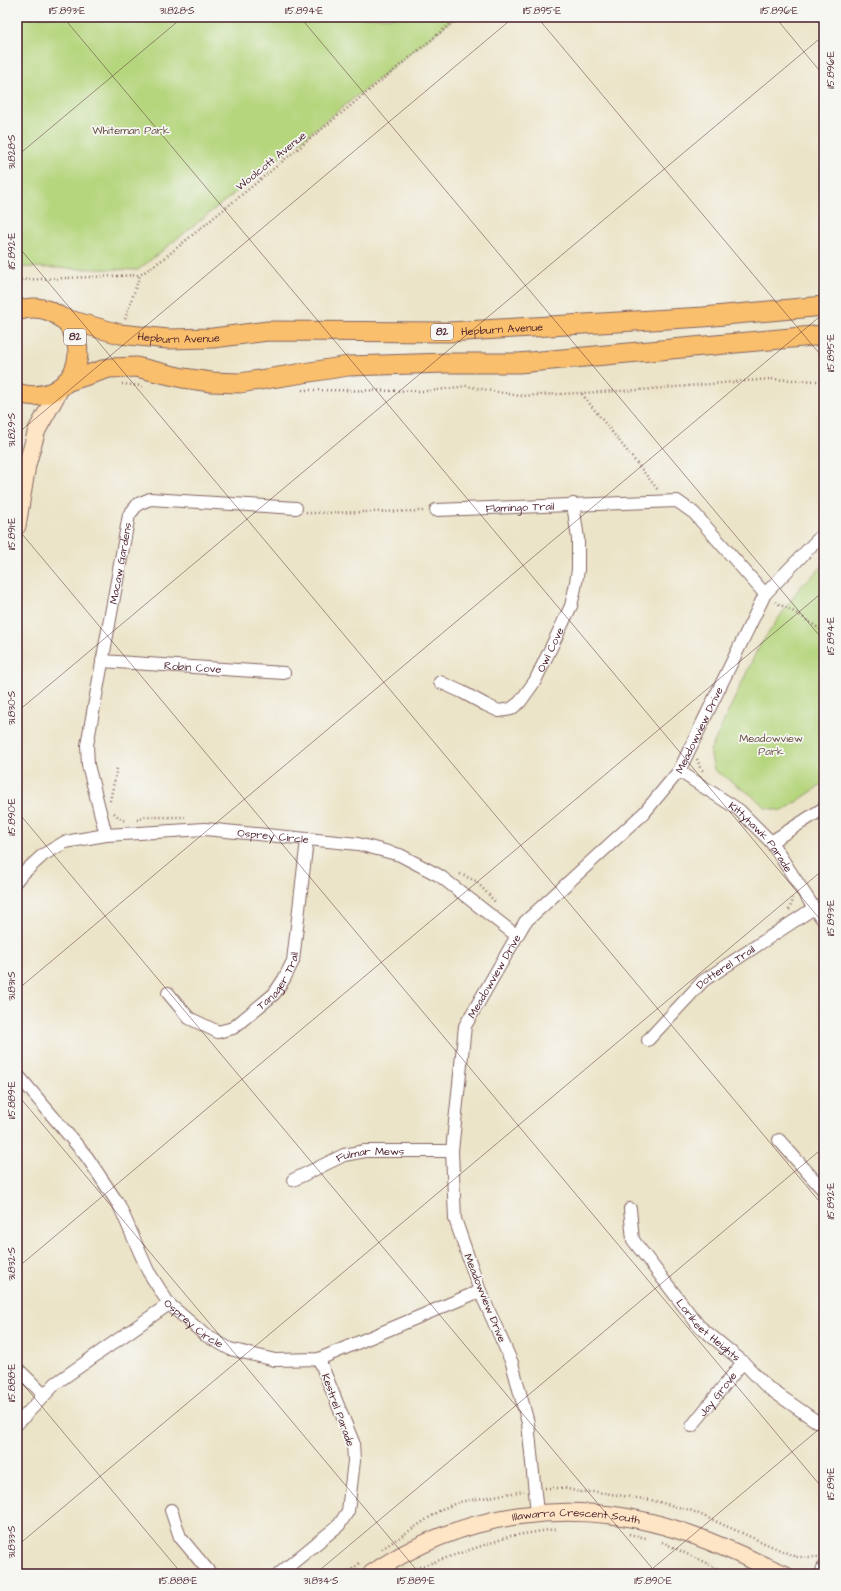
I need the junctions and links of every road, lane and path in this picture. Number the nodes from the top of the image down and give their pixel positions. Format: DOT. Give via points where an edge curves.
graph roads {
  1 [pos="459,17"];
  2 [pos="140,275"];
  3 [pos="17,280"];
  4 [pos="824,306"];
  5 [pos="17,311"];
  6 [pos="62,318"];
  7 [pos="120,334"];
  8 [pos="824,335"];
  9 [pos="824,380"];
  10 [pos="63,384"];
  11 [pos="117,384"];
  12 [pos="148,386"];
  13 [pos="298,390"];
  14 [pos="17,393"];
  15 [pos="582,394"];
  16 [pos="667,501"];
  17 [pos="573,504"];
  18 [pos="296,508"];
  19 [pos="436,510"];
  20 [pos="17,526"];
  21 [pos="824,535"];
  22 [pos="778,596"];
  23 [pos="770,598"];
  24 [pos="771,607"];
  25 [pos="824,632"];
  26 [pos="102,661"];
  27 [pos="284,673"];
  28 [pos="440,682"];
  29 [pos="698,755"];
  30 [pos="117,768"];
  31 [pos="679,771"];
  32 [pos="709,776"];
  33 [pos="109,804"];
  34 [pos="824,808"];
  35 [pos="111,810"];
  36 [pos="189,817"];
  37 [pos="135,821"];
  38 [pos="129,822"];
  39 [pos="106,835"];
  40 [pos="307,840"];
  41 [pos="771,842"];
  42 [pos="455,871"];
  43 [pos="17,880"];
  44 [pos="791,892"];
  45 [pos="500,907"];
  46 [pos="814,908"];
  47 [pos="787,913"];
  48 [pos="824,921"];
  49 [pos="517,936"];
  50 [pos="168,993"];
  51 [pos="648,1040"];
  52 [pos="17,1074"];
  53 [pos="780,1140"];
  54 [pos="452,1151"];
  55 [pos="293,1180"];
  56 [pos="824,1191"];
  57 [pos="630,1209"];
  58 [pos="480,1291"];
  59 [pos="170,1304"];
  60 [pos="319,1359"];
  61 [pos="743,1362"];
  62 [pos="17,1368"];
  63 [pos="44,1395"];
  64 [pos="824,1423"];
  65 [pos="17,1424"];
  66 [pos="692,1426"];
  67 [pos="171,1510"];
  68 [pos="537,1513"];
  69 [pos="560,1528"];
  70 [pos="623,1533"];
  71 [pos="646,1538"];
  72 [pos="662,1542"];
  73 [pos="824,1566"];
  74 [pos="211,1574"];
  75 [pos="279,1574"];
  76 [pos="371,1574"];
  77 [pos="405,1574"];
  78 [pos="729,1574"];
  79 [pos="784,1574"];
  80 [pos="821,1574"];
  1 -- 2 [label="path, Woolcott Avenue" via="162,260"];
  2 -- 3 [label="path"];
  2 -- 7 [label="path"];
  4 -- 7 [label="main road, Hepburn Avenue / 82" via="688,318 449,332 268,331 213,338 168,339"];
  5 -- 6 [label="main road, 82" via="39,308 52,311"];
  6 -- 7 [label="main road, Hepburn Avenue / 82"];
  6 -- 10 [label="main road, 82" via="72,330 77,345 77,361 71,376"];
  8 -- 10 [label="main road" via="518,363 348,366 240,383 183,378 136,367 109,368"];
  9 -- 15 [label="path" via="770,379"];
  10 -- 14 [label="main road" via="39,396"];
  10 -- 20 [label="main road" via="37,430 27,465"];
  11 -- 12 [label="path"];
  13 -- 15 [label="path" via="431,391 466,386 519,396"];
  15 -- 16 [label="path"];
  16 -- 17 [label="street, Flamingo Trail"];
  16 -- 23 [label="street, Flamingo Trail" via="677,501 694,514"];
  17 -- 19 [label="street, Flamingo Trail"];
  17 -- 28 [label="street, Owl Cove" via="578,539 575,588 570,606 535,681 520,702 511,709 499,711"];
  18 -- 19 [label="path" via="310,513"];
  18 -- 26 [label="street, Macaw Gardens" via="150,499 138,504 129,515"];
  21 -- 23 [label="street, Meadowview Drive"];
  22 -- 23 [label="path"];
  23 -- 24 [label="path"];
  23 -- 25 [label="path"];
  23 -- 31 [label="street, Meadowview Drive"];
  26 -- 27 [label="street, Robin Cove"];
  26 -- 39 [label="street, Macaw Gardens" via="87,745 88,764"];
  29 -- 32 [label="path" via="700,767"];
  30 -- 33 [label="path"];
  31 -- 41 [label="street, Kittyhawk Parade" via="739,810"];
  31 -- 49 [label="street, Meadowview Drive" via="644,813 524,922"];
  34 -- 41 [label="street"];
  35 -- 38 [label="path" via="122,820"];
  36 -- 37 [label="path" via="145,816"];
  39 -- 40 [label="street, Osprey Circle" via="204,829"];
  39 -- 43 [label="street, Osprey Circle" via="65,842 43,855"];
  40 -- 49 [label="street, Osprey Circle" via="358,844 400,855 440,876"];
  40 -- 50 [label="street, Tanager Trail" via="293,961 274,994 233,1028 218,1032 188,1018"];
  41 -- 46 [label="street, Kittyhawk Parade"];
  42 -- 45 [label="path" via="476,881"];
  44 -- 47 [label="path" via="792,902"];
  46 -- 48 [label="street, Kittyhawk Parade"];
  46 -- 51 [label="street, Dotterel Trail" via="703,981"];
  49 -- 54 [label="street, Meadowview Drive" via="465,1026"];
  52 -- 59 [label="street, Osprey Circle" via="86,1157 119,1205 148,1271"];
  53 -- 56 [label="street"];
  54 -- 55 [label="street, Fulmar Mews" via="364,1151 344,1156"];
  54 -- 58 [label="street, Meadowview Drive" via="454,1219"];
  57 -- 61 [label="street, Lorikeet Heights" via="633,1240 699,1326"];
  58 -- 60 [label="street, Osprey Circle"];
  58 -- 68 [label="street, Meadowview Drive" via="512,1363 528,1423"];
  59 -- 60 [label="street, Osprey Circle" via="205,1335 230,1349 275,1360"];
  59 -- 63 [label="street" via="56,1383"];
  60 -- 75 [label="street, Kestrel Parade" via="353,1442 354,1461 348,1512 338,1525"];
  61 -- 64 [label="street, Lorikeet Heights" via="767,1387 816,1421"];
  61 -- 66 [label="street, Jay Grove"];
  62 -- 63 [label="street"];
  63 -- 65 [label="street"];
  67 -- 74 [label="street" via="180,1537"];
  68 -- 76 [label="main road, Illawarra Crescent South" via="466,1528 430,1541"];
  68 -- 79 [label="main road, Illawarra Crescent South" via="589,1512 634,1518 697,1536"];
  69 -- 77 [label="path" via="511,1536"];
  70 -- 71 [label="path"];
  72 -- 78 [label="path"];
  73 -- 80 [label="street"];
}
